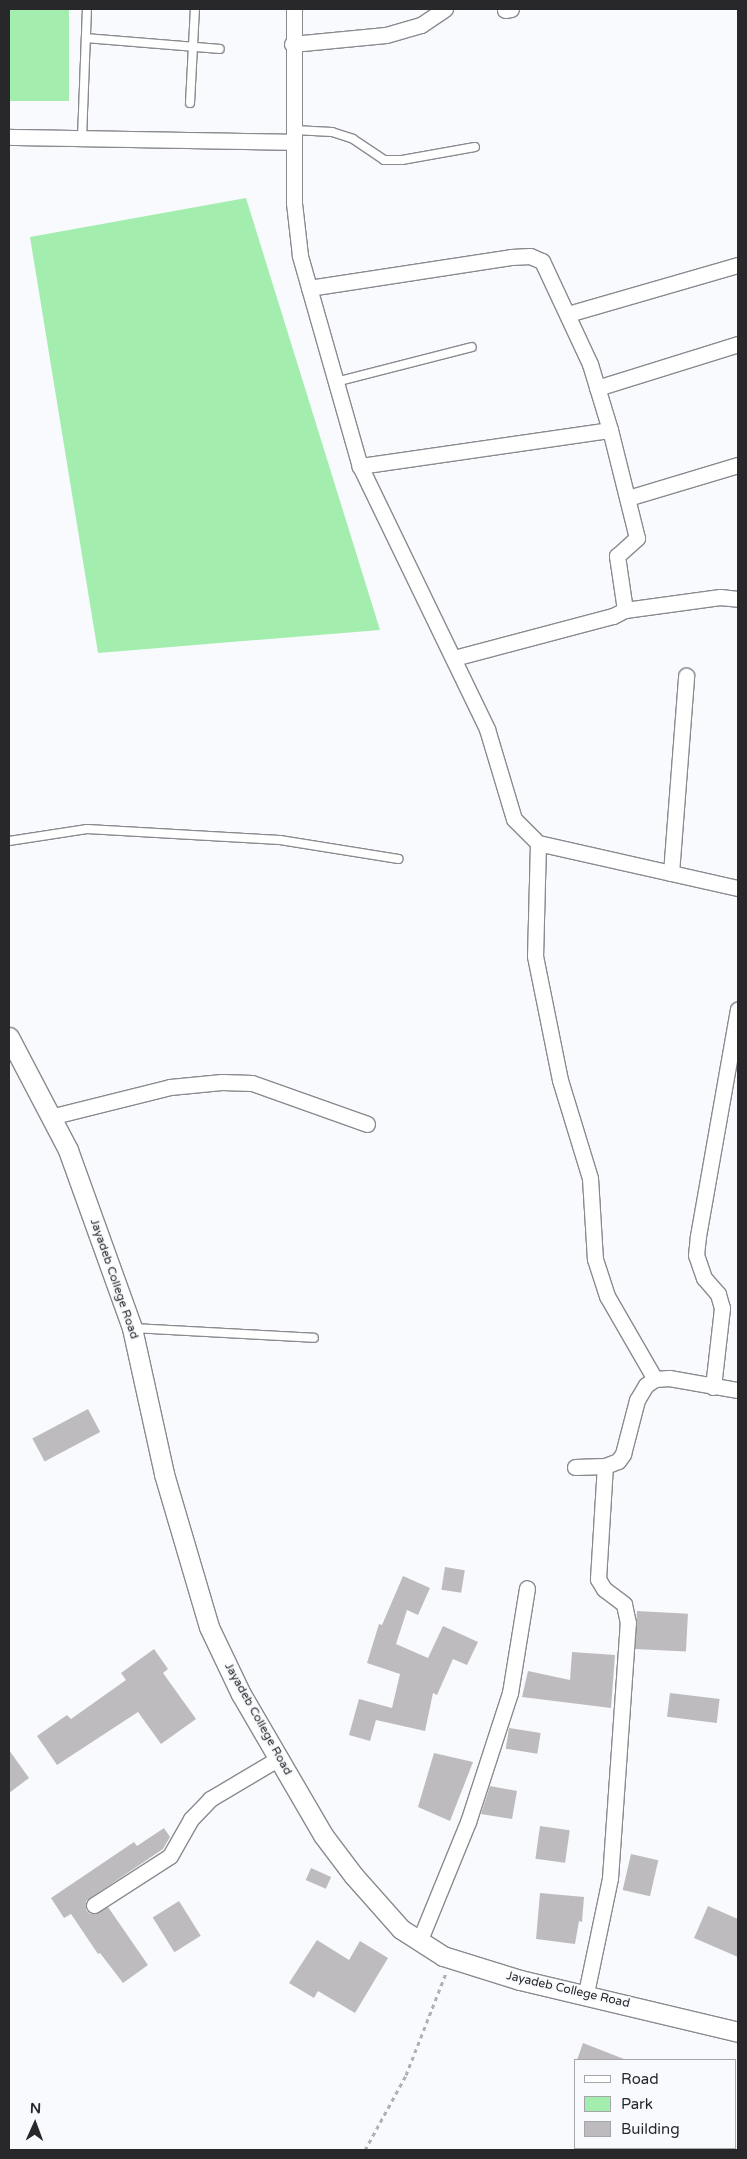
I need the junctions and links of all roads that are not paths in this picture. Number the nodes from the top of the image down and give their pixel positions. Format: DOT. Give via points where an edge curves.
graph roads {
  1 [pos="87,9"];
  2 [pos="195,9"];
  3 [pos="294,9"];
  4 [pos="444,9"];
  5 [pos="86,38"];
  6 [pos="292,44"];
  7 [pos="192,47"];
  8 [pos="220,49"];
  9 [pos="190,103"];
  10 [pos="294,136"];
  11 [pos="9,137"];
  12 [pos="82,138"];
  13 [pos="475,147"];
  14 [pos="738,265"];
  15 [pos="309,288"];
  16 [pos="568,314"];
  17 [pos="738,344"];
  18 [pos="472,347"];
  19 [pos="336,382"];
  20 [pos="597,388"];
  21 [pos="610,430"];
  22 [pos="738,465"];
  23 [pos="360,466"];
  24 [pos="628,498"];
  25 [pos="738,599"];
  26 [pos="625,610"];
  27 [pos="454,658"];
  28 [pos="686,676"];
  29 [pos="9,841"];
  30 [pos="538,843"];
  31 [pos="398,859"];
  32 [pos="671,873"];
  33 [pos="738,888"];
  34 [pos="738,1009"];
  35 [pos="9,1037"];
  36 [pos="732,1088"];
  37 [pos="50,1117"];
  38 [pos="367,1124"];
  39 [pos="132,1328"];
  40 [pos="314,1338"];
  41 [pos="655,1379"];
  42 [pos="713,1386"];
  43 [pos="738,1390"];
  44 [pos="604,1466"];
  45 [pos="575,1467"];
  46 [pos="527,1588"];
  47 [pos="279,1758"];
  48 [pos="94,1905"];
  49 [pos="419,1942"];
  50 [pos="586,1994"];
  51 [pos="738,2032"];
  1 -- 5 [label="lane"];
  2 -- 7 [label="lane"];
  3 -- 6 [label="street"];
  4 -- 6 [label="street" via="421,25 386,34"];
  5 -- 7 [label="lane"];
  5 -- 12 [label="lane"];
  6 -- 10 [label="street"];
  7 -- 8 [label="lane"];
  7 -- 9 [label="lane"];
  10 -- 12 [label="street"];
  10 -- 13 [label="lane" via="332,132 353,139 384,160 402,160"];
  10 -- 15 [label="street" via="294,203 300,256"];
  11 -- 12 [label="street"];
  14 -- 16 [label="street"];
  15 -- 16 [label="street" via="530,256 542,261"];
  15 -- 19 [label="street"];
  16 -- 20 [label="street"];
  17 -- 20 [label="street"];
  18 -- 19 [label="lane"];
  19 -- 23 [label="street"];
  20 -- 21 [label="street"];
  21 -- 23 [label="street"];
  21 -- 24 [label="street"];
  22 -- 24 [label="street"];
  23 -- 27 [label="street"];
  24 -- 26 [label="street" via="637,538 617,556"];
  25 -- 26 [label="street" via="720,597"];
  26 -- 27 [label="street" via="613,616"];
  27 -- 30 [label="street" via="487,729 514,820"];
  28 -- 32 [label="street"];
  29 -- 31 [label="lane" via="87,829 280,840"];
  30 -- 32 [label="street"];
  30 -- 41 [label="street" via="535,956 560,1080 590,1178 595,1259 607,1296"];
  32 -- 33 [label="street"];
  34 -- 36 [label="street"];
  35 -- 37 [label="street, Jayadeb College Road"];
  36 -- 42 [label="street" via="696,1255 704,1278 718,1294 722,1308"];
  37 -- 38 [label="street" via="170,1087 222,1082 252,1083"];
  37 -- 39 [label="street, Jayadeb College Road" via="68,1150"];
  39 -- 40 [label="lane"];
  39 -- 47 [label="street, Jayadeb College Road" via="164,1474 209,1628 241,1694"];
  41 -- 42 [label="street" via="669,1378"];
  41 -- 44 [label="street" via="646,1385 637,1400 623,1454 618,1461"];
  42 -- 43 [label="street"];
  44 -- 45 [label="street"];
  44 -- 50 [label="street" via="598,1579 604,1589 624,1604 628,1623 610,1878"];
  46 -- 49 [label="street" via="510,1693 468,1822"];
  47 -- 48 [label="street" via="210,1799 191,1818 170,1856"];
  47 -- 49 [label="street, Jayadeb College Road" via="323,1835 354,1876 401,1929"];
  49 -- 50 [label="street, Jayadeb College Road" via="451,1958 520,1980"];
  50 -- 51 [label="street, Jayadeb College Road"];
}
